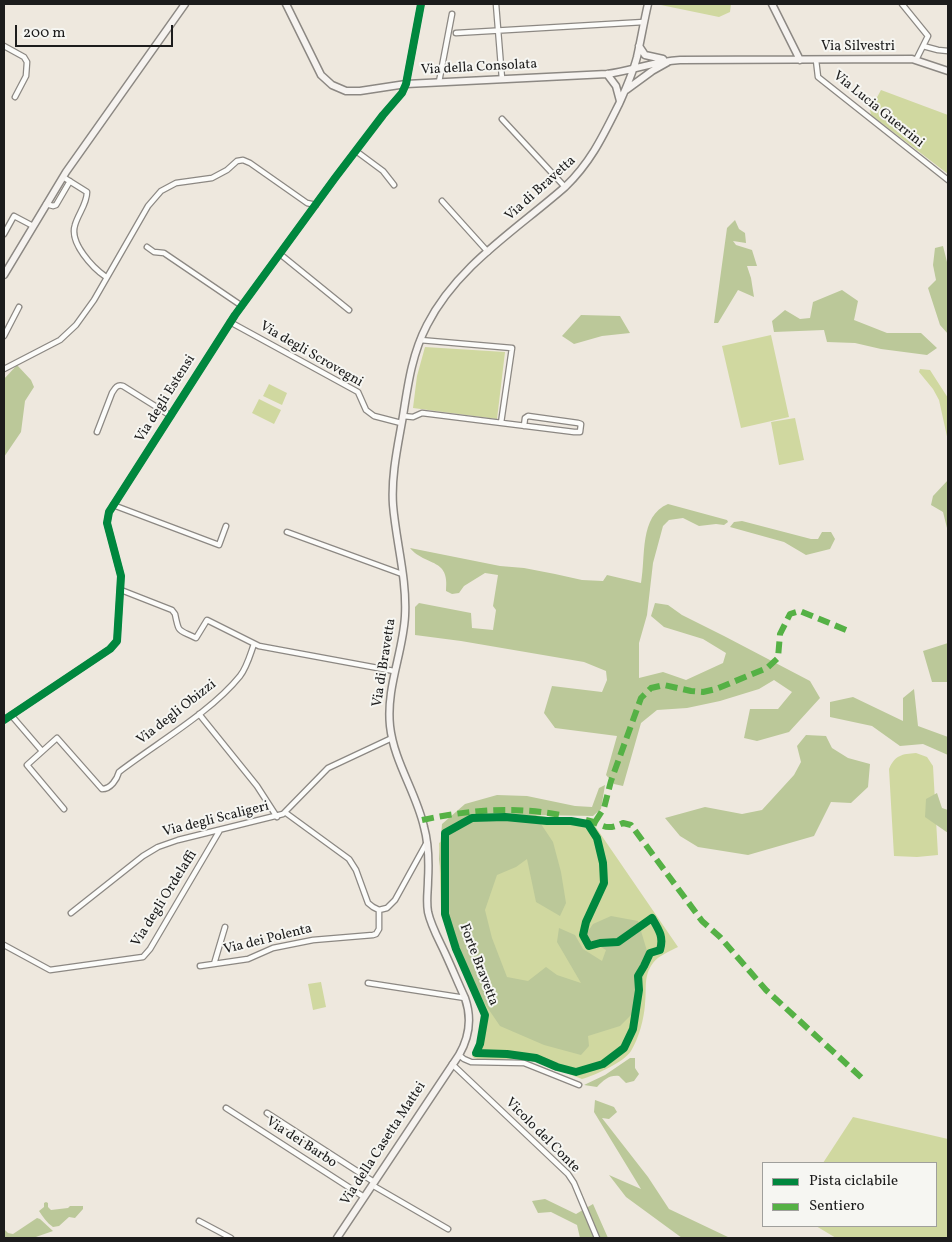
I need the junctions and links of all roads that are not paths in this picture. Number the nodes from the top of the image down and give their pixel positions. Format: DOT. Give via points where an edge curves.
graph roads {
  1 [pos="186,4"];
  2 [pos="286,4"];
  3 [pos="421,4"];
  4 [pos="496,4"];
  5 [pos="648,4"];
  6 [pos="772,4"];
  7 [pos="902,4"];
  8 [pos="452,14"];
  9 [pos="644,22"];
  10 [pos="498,31"];
  11 [pos="456,33"];
  12 [pos="4,46"];
  13 [pos="639,46"];
  14 [pos="923,46"];
  15 [pos="948,51"];
  16 [pos="672,60"];
  17 [pos="800,60"];
  18 [pos="816,60"];
  19 [pos="916,60"];
  20 [pos="633,70"];
  21 [pos="948,71"];
  22 [pos="607,74"];
  23 [pos="502,79"];
  24 [pos="439,82"];
  25 [pos="406,84"];
  26 [pos="625,90"];
  27 [pos="14,97"];
  28 [pos="620,101"];
  29 [pos="502,119"];
  30 [pos="356,151"];
  31 [pos="63,177"];
  32 [pos="948,180"];
  33 [pos="70,181"];
  34 [pos="394,185"];
  35 [pos="565,188"];
  36 [pos="442,200"];
  37 [pos="46,204"];
  38 [pos="316,206"];
  39 [pos="33,226"];
  40 [pos="4,234"];
  41 [pos="147,248"];
  42 [pos="488,252"];
  43 [pos="280,254"];
  44 [pos="4,275"];
  45 [pos="106,277"];
  46 [pos="242,306"];
  47 [pos="19,307"];
  48 [pos="349,310"];
  49 [pos="230,322"];
  50 [pos="4,336"];
  51 [pos="420,340"];
  52 [pos="4,369"];
  53 [pos="171,416"];
  54 [pos="402,419"];
  55 [pos="501,423"];
  56 [pos="524,426"];
  57 [pos="97,432"];
  58 [pos="113,505"];
  59 [pos="226,526"];
  60 [pos="287,532"];
  61 [pos="402,574"];
  62 [pos="121,590"];
  63 [pos="254,644"];
  64 [pos="394,671"];
  65 [pos="11,714"];
  66 [pos="199,714"];
  67 [pos="4,720"];
  68 [pos="392,738"];
  69 [pos="42,751"];
  70 [pos="64,809"];
  71 [pos="286,812"];
  72 [pos="277,817"];
  73 [pos="220,830"];
  74 [pos="427,840"];
  75 [pos="379,910"];
  76 [pos="71,914"];
  77 [pos="225,927"];
  78 [pos="4,945"];
  79 [pos="214,964"];
  80 [pos="200,966"];
  81 [pos="368,983"];
  82 [pos="465,998"];
  83 [pos="459,1055"];
  84 [pos="452,1064"];
  85 [pos="579,1085"];
  86 [pos="226,1108"];
  87 [pos="267,1113"];
  88 [pos="373,1184"];
  89 [pos="364,1197"];
  90 [pos="199,1221"];
  91 [pos="448,1229"];
  92 [pos="231,1238"];
  93 [pos="337,1238"];
  94 [pos="597,1238"];
  1 -- 31 [label="main road"];
  2 -- 25 [label="main road, Via della Consolata" via="318,69 332,85 356,91"];
  3 -- 25 [label="street"];
  4 -- 10 [label="street"];
  5 -- 9 [label="main road, Via di Bravetta"];
  6 -- 17 [label="main road"];
  7 -- 14 [label="street" via="928,36"];
  8 -- 24 [label="street"];
  9 -- 10 [label="street"];
  9 -- 13 [label="main road, Via di Bravetta"];
  10 -- 11 [label="street"];
  10 -- 23 [label="street"];
  12 -- 27 [label="street" via="27,62 26,76"];
  13 -- 16 [label="main road" via="641,52 648,56"];
  13 -- 20 [label="main road, Via di Bravetta"];
  14 -- 15 [label="street"];
  14 -- 19 [label="street"];
  16 -- 17 [label="main road, Via Silvestri"];
  16 -- 20 [label="main road"];
  16 -- 26 [label="main road"];
  17 -- 18 [label="main road, Via Silvestri"];
  18 -- 19 [label="main road, Via Silvestri"];
  18 -- 32 [label="street, Via Lucia Guerrini" via="818,77"];
  19 -- 21 [label="main road, Via Silvestri"];
  20 -- 22 [label="main road, Via della Consolata"];
  20 -- 26 [label="main road, Via di Bravetta"];
  22 -- 23 [label="main road, Via della Consolata"];
  22 -- 28 [label="main road" via="616,86"];
  23 -- 24 [label="main road, Via della Consolata"];
  24 -- 25 [label="main road, Via della Consolata"];
  25 -- 30 [label="street, Via degli Estensi"];
  26 -- 28 [label="main road, Via di Bravetta"];
  28 -- 35 [label="main road, Via di Bravetta" via="595,152"];
  29 -- 35 [label="street"];
  30 -- 34 [label="street" via="383,171"];
  30 -- 38 [label="street, Via degli Estensi"];
  31 -- 33 [label="street"];
  31 -- 37 [label="main road"];
  33 -- 37 [label="street" via="56,205"];
  33 -- 45 [label="street" via="88,194 74,227 76,240 90,264"];
  35 -- 42 [label="main road, Via di Bravetta"];
  36 -- 42 [label="street"];
  37 -- 39 [label="main road"];
  38 -- 43 [label="street, Via degli Estensi"];
  38 -- 45 [label="street" via="250,162 236,161 212,178 181,182 161,191 148,206"];
  39 -- 40 [label="street" via="14,216"];
  39 -- 44 [label="main road"];
  41 -- 46 [label="street" via="164,253"];
  42 -- 51 [label="main road, Via di Bravetta" via="450,288"];
  43 -- 46 [label="street, Via degli Estensi"];
  43 -- 48 [label="street"];
  45 -- 52 [label="street" via="84,316 67,334"];
  46 -- 49 [label="street, Via degli Estensi"];
  47 -- 50 [label="street"];
  49 -- 53 [label="street, Via degli Estensi"];
  49 -- 54 [label="street, Via degli Scrovegni" via="358,392 366,410 376,418"];
  51 -- 54 [label="main road, Via di Bravetta" via="412,362"];
  51 -- 55 [label="street" via="512,348"];
  53 -- 57 [label="street" via="119,386 113,391"];
  53 -- 58 [label="street, Via degli Estensi"];
  54 -- 55 [label="street, Via degli Scrovegni" via="422,413"];
  54 -- 61 [label="main road, Via di Bravetta" via="393,494"];
  55 -- 56 [label="street, Via degli Scrovegni"];
  56 -- 56 [label="street, Via degli Scrovegni" via="578,433 581,430 578,423 528,416"];
  58 -- 59 [label="street" via="219,545"];
  58 -- 62 [label="street, Via degli Estensi" via="107,521 120,570"];
  60 -- 61 [label="street"];
  61 -- 64 [label="main road, Via di Bravetta" via="405,619"];
  62 -- 63 [label="street" via="172,610 178,629 196,638 207,620"];
  62 -- 65 [label="street, Via degli Estensi" via="116,643"];
  63 -- 64 [label="street"];
  63 -- 66 [label="street, Via degli Obizzi" via="240,676"];
  64 -- 68 [label="main road, Via di Bravetta" via="389,701"];
  65 -- 67 [label="street, Via degli Estensi"];
  65 -- 69 [label="street"];
  66 -- 69 [label="street, Via degli Obizzi" via="119,772 107,788 102,789 57,738"];
  66 -- 72 [label="street" via="257,786"];
  68 -- 71 [label="street, Via degli Scaligeri" via="328,768"];
  68 -- 74 [label="main road, Via di Bravetta"];
  69 -- 70 [label="street" via="27,765"];
  71 -- 72 [label="street, Via degli Scaligeri"];
  71 -- 75 [label="street" via="351,862 367,901"];
  72 -- 73 [label="street, Via degli Scaligeri"];
  73 -- 76 [label="street, Via degli Scaligeri" via="158,847"];
  73 -- 78 [label="street, Via degli Ordelaffi" via="143,957 50,970"];
  74 -- 75 [label="street" via="395,900 387,908"];
  74 -- 82 [label="main road, Via di Bravetta" via="429,916"];
  75 -- 79 [label="street, Via dei Polenta" via="379,929 373,935 294,943 248,959"];
  77 -- 79 [label="street"];
  79 -- 80 [label="street, Via dei Polenta"];
  81 -- 82 [label="street"];
  82 -- 83 [label="main road, Via di Bravetta" via="469,1026"];
  83 -- 84 [label="main road, Via di Bravetta"];
  83 -- 85 [label="street" via="471,1062 524,1063"];
  84 -- 88 [label="main road, Via della Casetta Mattei"];
  84 -- 94 [label="street, Vicolo del Conte" via="568,1174"];
  86 -- 89 [label="street, Via dei Barbo"];
  87 -- 88 [label="street"];
  88 -- 89 [label="main road, Via della Casetta Mattei"];
  88 -- 91 [label="street"];
  89 -- 93 [label="main road, Via della Casetta Mattei"];
  90 -- 92 [label="street"];
}
